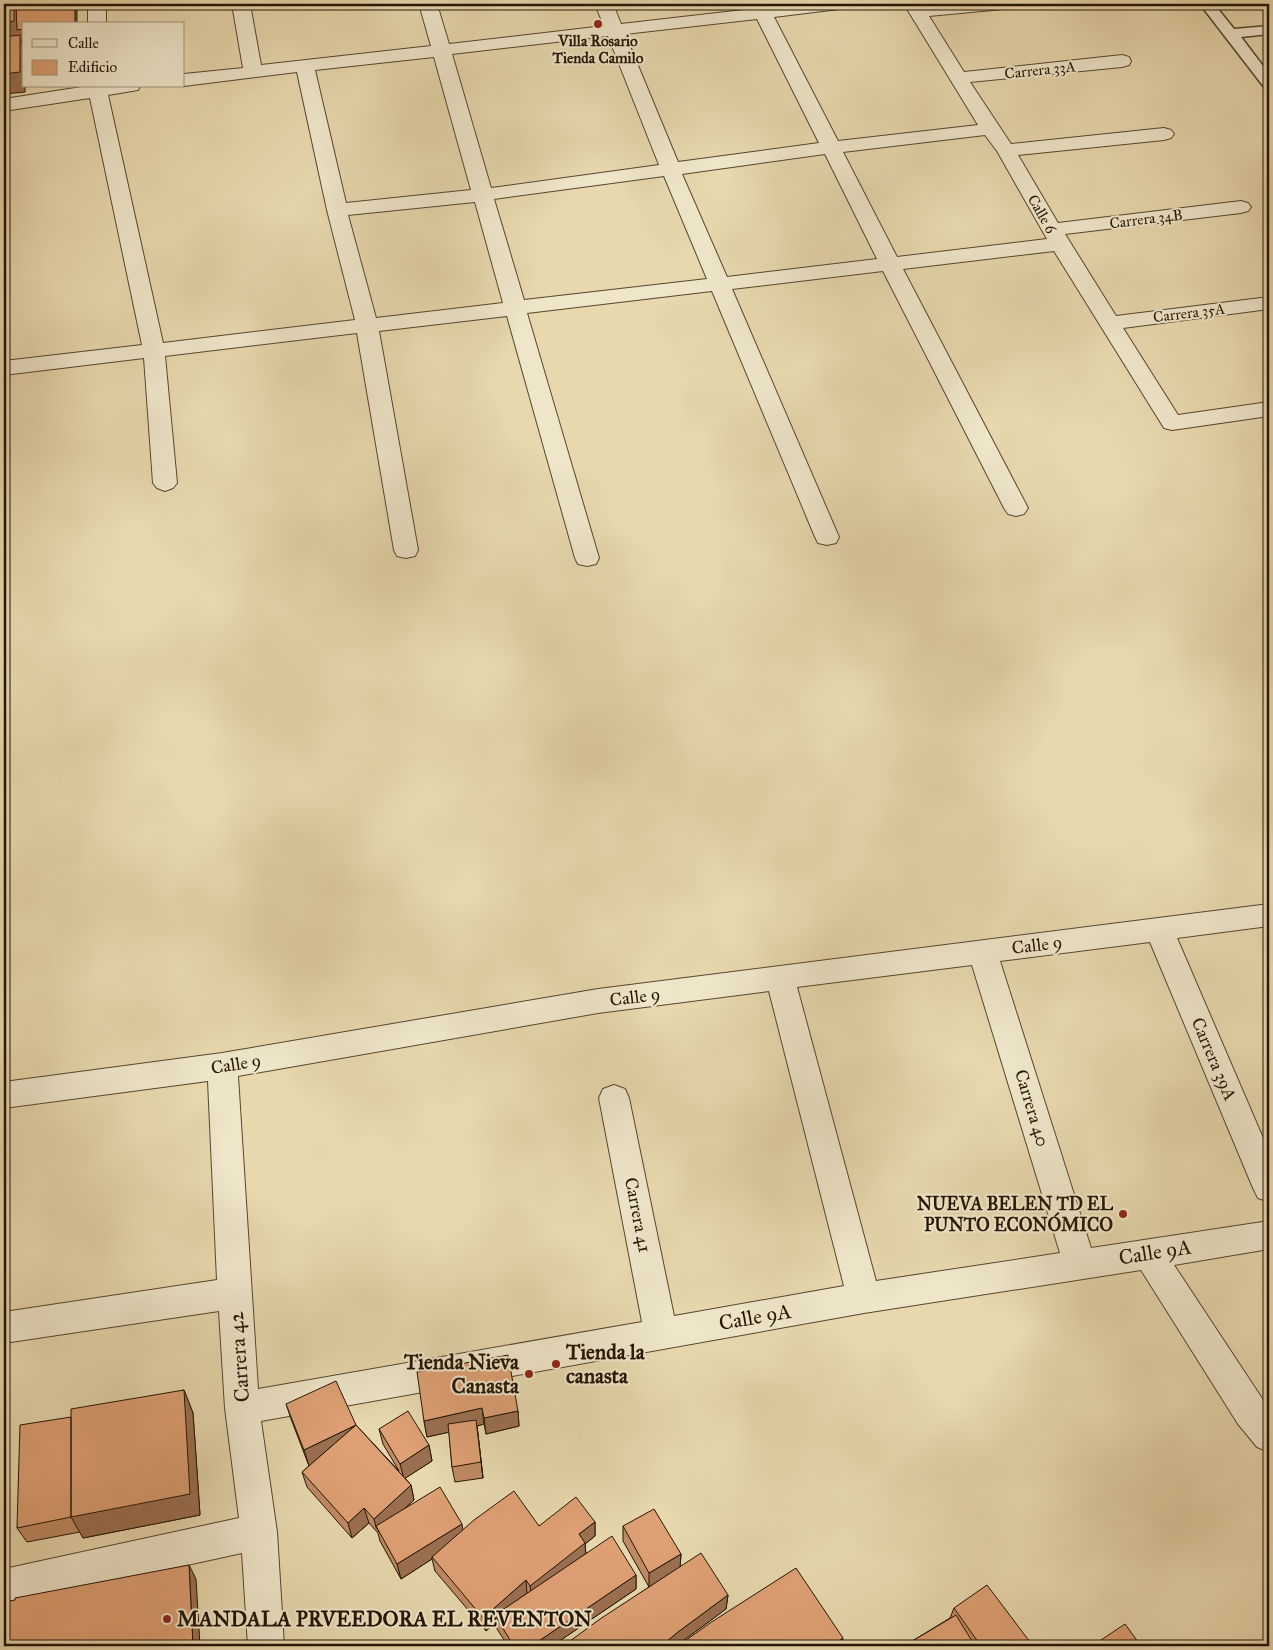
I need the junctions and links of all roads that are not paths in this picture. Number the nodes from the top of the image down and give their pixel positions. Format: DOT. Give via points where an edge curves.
graph roads {
  1 [pos="97,4"];
  2 [pos="241,4"];
  3 [pos="428,4"];
  4 [pos="604,4"];
  5 [pos="839,4"];
  6 [pos="1003,4"];
  7 [pos="1207,4"];
  8 [pos="761,8"];
  9 [pos="916,8"];
  10 [pos="97,22"];
  11 [pos="616,30"];
  12 [pos="1269,30"];
  13 [pos="1230,34"];
  14 [pos="442,51"];
  15 [pos="1122,61"];
  16 [pos="305,65"];
  17 [pos="253,72"];
  18 [pos="958,78"];
  19 [pos="185,80"];
  20 [pos="1269,84"];
  21 [pos="97,88"];
  22 [pos="4,105"];
  23 [pos="990,129"];
  24 [pos="1164,134"];
  25 [pos="832,147"];
  26 [pos="1006,150"];
  27 [pos="670,170"];
  28 [pos="483,195"];
  29 [pos="1241,207"];
  30 [pos="337,210"];
  31 [pos="1055,237"];
  32 [pos="890,264"];
  33 [pos="719,284"];
  34 [pos="1269,303"];
  35 [pos="516,308"];
  36 [pos="1109,323"];
  37 [pos="367,326"];
  38 [pos="154,350"];
  39 [pos="4,368"];
  40 [pos="1269,409"];
  41 [pos="165,483"];
  42 [pos="1016,508"];
  43 [pos="827,537"];
  44 [pos="406,550"];
  45 [pos="587,558"];
  46 [pos="1269,915"];
  47 [pos="1159,929"];
  48 [pos="983,952"];
  49 [pos="780,978"];
  50 [pos="222,1066"];
  51 [pos="4,1095"];
  52 [pos="614,1098"];
  53 [pos="1269,1188"];
  54 [pos="1269,1235"];
  55 [pos="1148,1253"];
  56 [pos="1079,1264"];
  57 [pos="234,1293"];
  58 [pos="864,1298"];
  59 [pos="4,1328"];
  60 [pos="661,1333"];
  61 [pos="242,1408"];
  62 [pos="1269,1435"];
  63 [pos="259,1532"];
  64 [pos="4,1587"];
  65 [pos="266,1646"];
  1 -- 10 [label="street"];
  2 -- 17 [label="street"];
  3 -- 14 [label="street"];
  4 -- 11 [label="street"];
  5 -- 8 [label="street"];
  6 -- 9 [label="street"];
  7 -- 13 [label="lane"];
  8 -- 11 [label="street"];
  8 -- 25 [label="street"];
  9 -- 18 [label="street, Calle 6"];
  11 -- 14 [label="street"];
  11 -- 27 [label="street"];
  12 -- 13 [label="lane"];
  13 -- 20 [label="lane"];
  14 -- 16 [label="street"];
  14 -- 28 [label="street"];
  15 -- 18 [label="street, Carrera 33A"];
  16 -- 17 [label="street"];
  16 -- 30 [label="street"];
  17 -- 19 [label="street"];
  18 -- 23 [label="street, Calle 6"];
  21 -- 22 [label="street"];
  21 -- 38 [label="street"];
  23 -- 25 [label="street"];
  23 -- 26 [label="street, Calle 6"];
  24 -- 26 [label="street"];
  25 -- 27 [label="street"];
  25 -- 32 [label="street"];
  26 -- 31 [label="street, Calle 6"];
  27 -- 28 [label="street"];
  27 -- 33 [label="street"];
  28 -- 30 [label="street"];
  28 -- 35 [label="street"];
  29 -- 31 [label="street, Carrera 34B"];
  30 -- 37 [label="street"];
  31 -- 32 [label="street, Carrera 34B"];
  31 -- 36 [label="street, Calle 6"];
  32 -- 33 [label="street, Carrera 34B"];
  32 -- 42 [label="street"];
  33 -- 35 [label="street, Carrera 34B"];
  33 -- 43 [label="street"];
  34 -- 36 [label="street, Carrera 35A"];
  35 -- 37 [label="street, Carrera 34B"];
  35 -- 45 [label="street"];
  36 -- 40 [label="street, Calle 6" via="1172,423"];
  37 -- 38 [label="street, Carrera 34B"];
  37 -- 44 [label="street"];
  38 -- 39 [label="street, Carrera 34B"];
  38 -- 41 [label="street"];
  46 -- 47 [label="street, Calle 9"];
  47 -- 48 [label="street, Calle 9"];
  47 -- 53 [label="street, Carrera 39A"];
  48 -- 49 [label="street, Calle 9"];
  48 -- 56 [label="street, Carrera 40"];
  49 -- 50 [label="street, Calle 9" via="598,1002"];
  49 -- 58 [label="street"];
  50 -- 51 [label="street, Calle 9"];
  50 -- 57 [label="street, Carrera 42"];
  52 -- 60 [label="street, Carrera 41"];
  54 -- 55 [label="street, Calle 9A"];
  55 -- 56 [label="street, Calle 9A"];
  55 -- 62 [label="street" via="1250,1412"];
  56 -- 58 [label="street, Calle 9A"];
  57 -- 59 [label="street"];
  57 -- 61 [label="street, Carrera 42"];
  58 -- 60 [label="street, Calle 9A"];
  60 -- 61 [label="street, Calle 9A"];
  61 -- 63 [label="street, Carrera 42"];
  63 -- 64 [label="street"];
  63 -- 65 [label="street, Carrera 42"];
}
